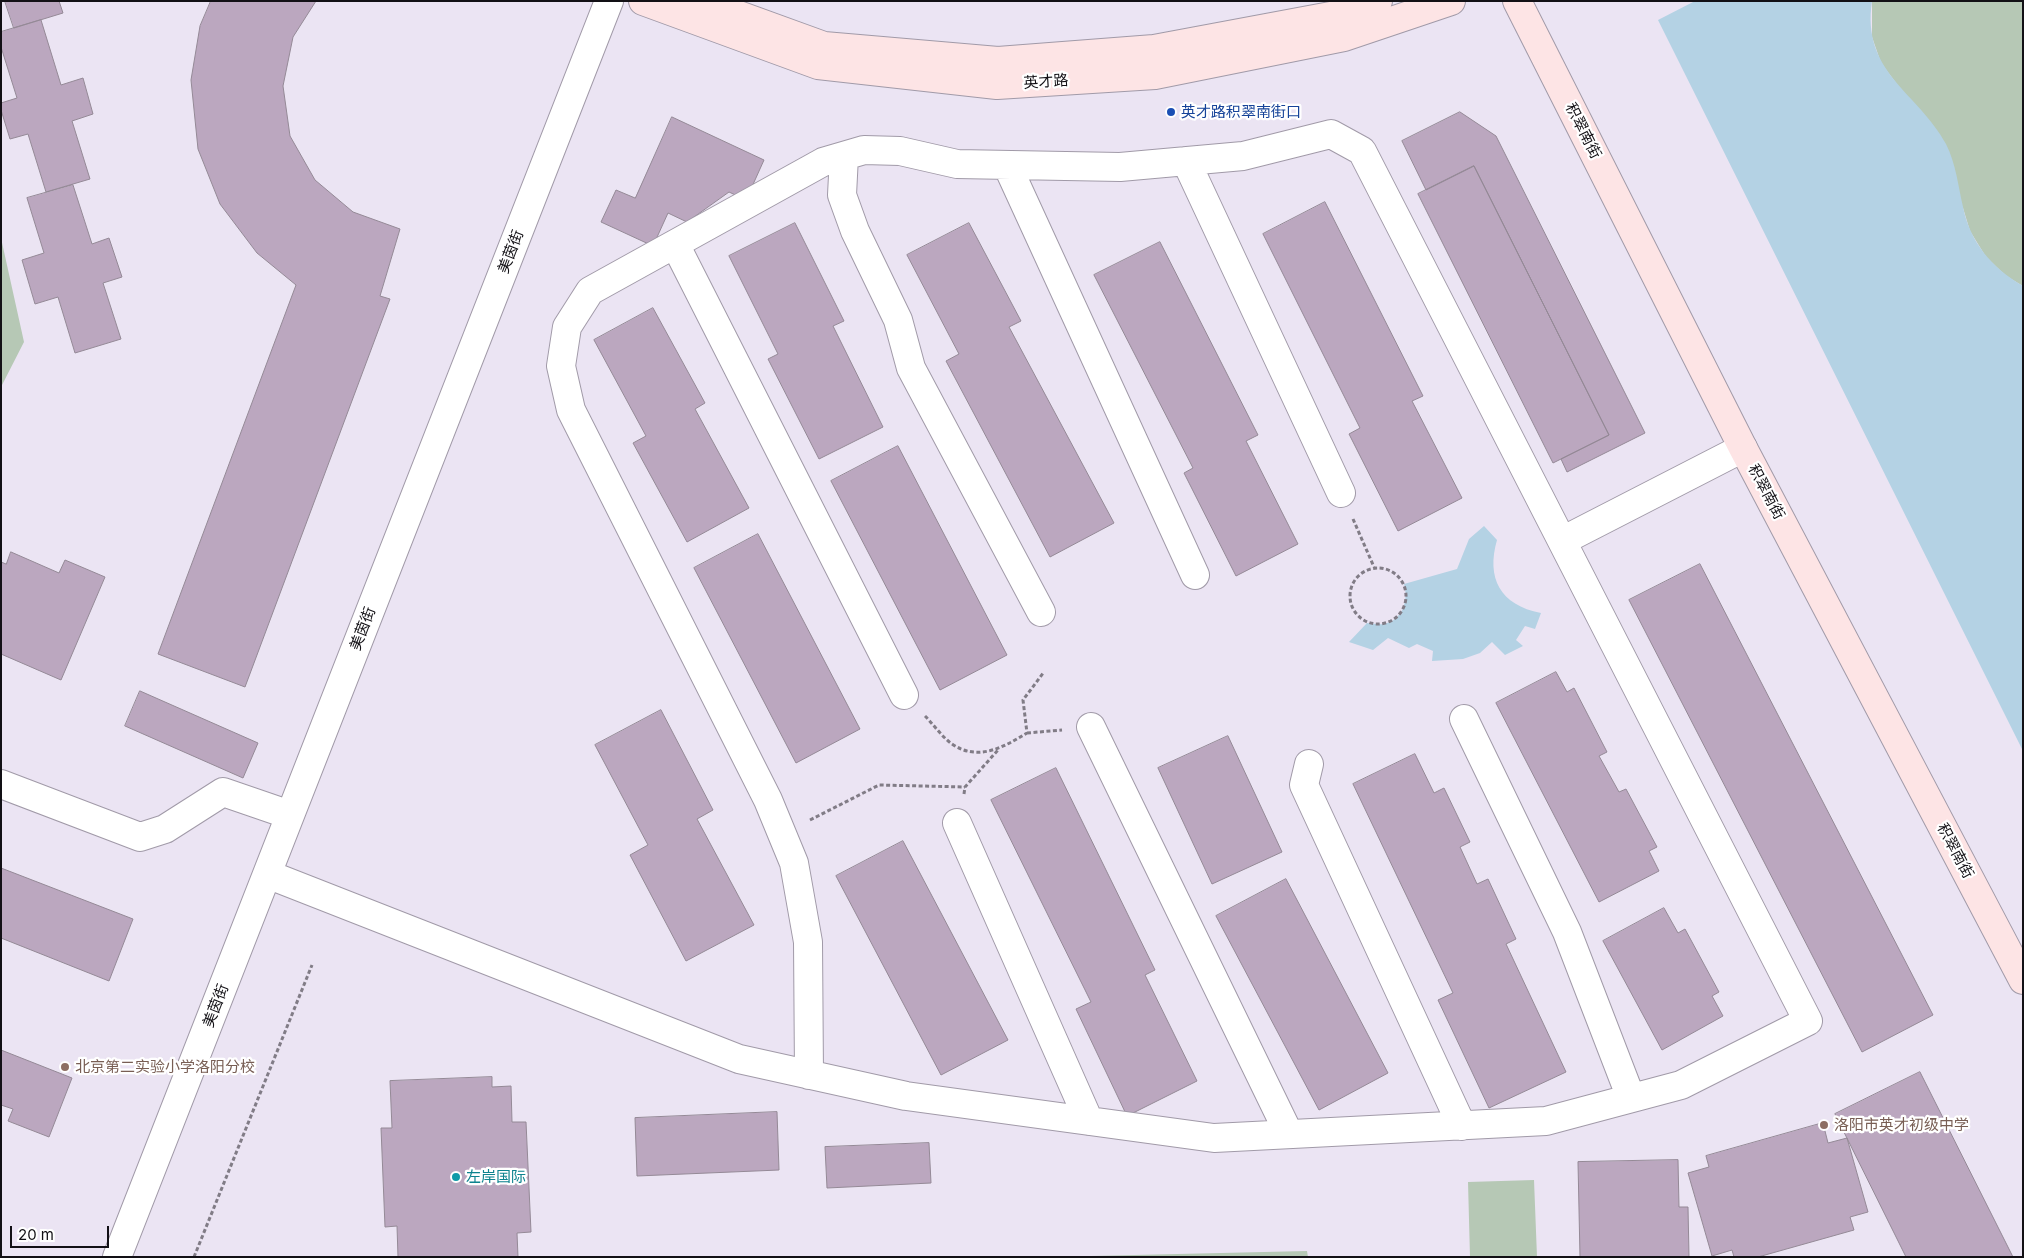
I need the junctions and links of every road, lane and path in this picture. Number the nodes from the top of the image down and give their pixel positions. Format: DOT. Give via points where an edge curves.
graph roads {
  1 [pos="609,1"];
  2 [pos="643,1"];
  3 [pos="700,1"];
  4 [pos="1378,1"];
  5 [pos="1451,1"];
  6 [pos="1517,1"];
  7 [pos="844,156"];
  8 [pos="1186,161"];
  9 [pos="1007,165"];
  10 [pos="675,244"];
  11 [pos="1743,448"];
  12 [pos="1341,493"];
  13 [pos="1562,541"];
  14 [pos="1374,567"];
  15 [pos="1195,575"];
  16 [pos="1040,612"];
  17 [pos="1044,672"];
  18 [pos="904,695"];
  19 [pos="1464,719"];
  20 [pos="1091,727"];
  21 [pos="998,750"];
  22 [pos="1309,764"];
  23 [pos="1,784"];
  24 [pos="966,787"];
  25 [pos="290,815"];
  26 [pos="957,823"];
  27 [pos="782,834"];
  28 [pos="267,874"];
  29 [pos="312,965"];
  30 [pos="2023,980"];
  31 [pos="809,1074"];
  32 [pos="1631,1098"];
  33 [pos="1089,1121"];
  34 [pos="1462,1126"];
  35 [pos="1289,1134"];
  36 [pos="117,1257"];
  37 [pos="194,1257"];
  1 -- 25 [label="street, 美茵街"];
  2 -- 5 [label="main road, 英才路" via="818,65 997,85 1154,75 1344,37"];
  3 -- 4 [label="main road, 英才路" via="824,46 998,61 1154,49 1336,15"];
  6 -- 11 [label="main road, 积翠南街"];
  7 -- 9 [label="street" via="864,150 900,151 957,164"];
  7 -- 10 [label="street" via="823,162"];
  7 -- 16 [label="street" via="842,195 855,231 898,320 911,368"];
  8 -- 9 [label="street" via="1120,167"];
  8 -- 12 [label="street"];
  8 -- 13 [label="street" via="1243,156 1331,134 1362,151"];
  9 -- 15 [label="street"];
  10 -- 18 [label="street"];
  10 -- 27 [label="street" via="590,291 567,327 560,366 571,410 768,800"];
  11 -- 13 [label="street"];
  11 -- 30 [label="main road, 积翠南街"];
  12 -- 14 [label="path"];
  13 -- 32 [label="street" via="1808,1021 1682,1085"];
  14 -- 14 [label="path" via="1392,570 1407,593 1404,608 1397,618 1383,624 1367,623 1353,610 1349,592 1357,575"];
  17 -- 21 [label="path" via="1023,700 1027,733"];
  18 -- 21 [label="path" via="951,744 968,752"];
  19 -- 32 [label="street" via="1567,932"];
  20 -- 35 [label="street"];
  21 -- 24 [label="path"];
  22 -- 34 [label="street" via="1304,784"];
  23 -- 25 [label="street" via="140,836 164,829 223,792"];
  24 -- 26 [label="path"];
  24 -- 27 [label="path" via="880,785"];
  25 -- 28 [label="street, 美茵街"];
  26 -- 33 [label="street"];
  27 -- 31 [label="street" via="794,863 808,942"];
  28 -- 31 [label="street" via="739,1059"];
  28 -- 36 [label="street, 美茵街"];
  29 -- 37 [label="path"];
  31 -- 33 [label="street" via="906,1096"];
  32 -- 34 [label="street" via="1546,1121"];
  33 -- 35 [label="street" via="1214,1138"];
  34 -- 35 [label="street"];
}
